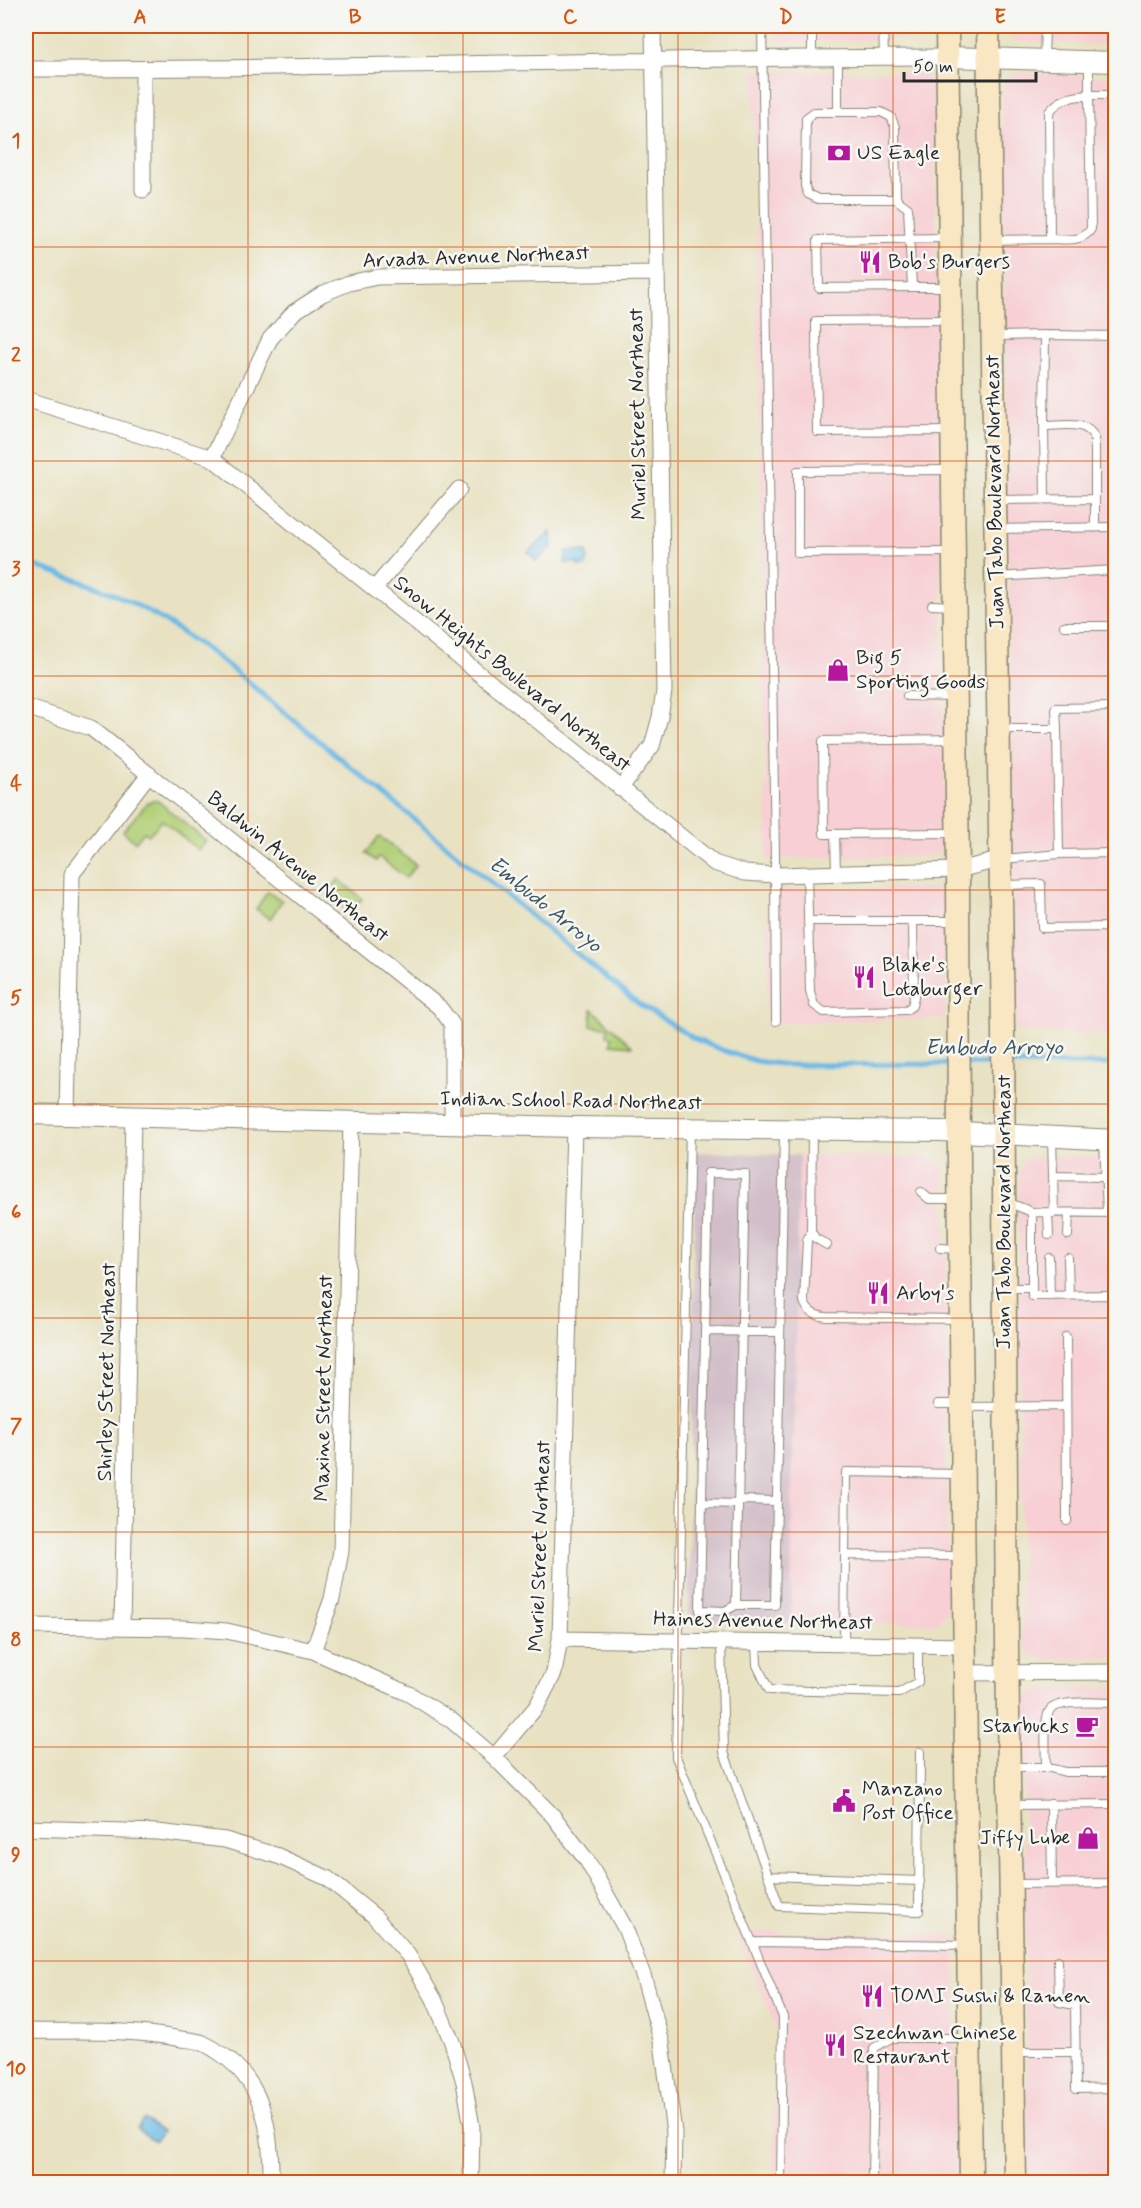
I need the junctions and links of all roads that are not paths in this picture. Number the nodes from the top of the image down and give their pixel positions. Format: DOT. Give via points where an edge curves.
graph roads {
  1 [pos="653,26"];
  2 [pos="762,26"];
  3 [pos="812,26"];
  4 [pos="883,26"];
  5 [pos="947,26"];
  6 [pos="988,26"];
  7 [pos="1044,26"];
  8 [pos="1111,26"];
  9 [pos="762,57"];
  10 [pos="812,57"];
  11 [pos="838,57"];
  12 [pos="884,57"];
  13 [pos="947,57"];
  14 [pos="989,57"];
  15 [pos="1044,59"];
  16 [pos="654,60"];
  17 [pos="1089,61"];
  18 [pos="1114,62"];
  19 [pos="26,69"];
  20 [pos="143,69"];
  21 [pos="1089,95"];
  22 [pos="1116,95"];
  23 [pos="838,112"];
  24 [pos="143,190"];
  25 [pos="896,199"];
  26 [pos="910,238"];
  27 [pos="950,238"];
  28 [pos="1050,239"];
  29 [pos="991,240"];
  30 [pos="656,273"];
  31 [pos="912,287"];
  32 [pos="951,287"];
  33 [pos="951,320"];
  34 [pos="1044,335"];
  35 [pos="993,336"];
  36 [pos="1116,336"];
  37 [pos="26,399"];
  38 [pos="1044,426"];
  39 [pos="952,431"];
  40 [pos="212,458"];
  41 [pos="953,470"];
  42 [pos="459,489"];
  43 [pos="1045,499"];
  44 [pos="1095,499"];
  45 [pos="995,500"];
  46 [pos="1116,527"];
  47 [pos="1095,528"];
  48 [pos="995,529"];
  49 [pos="954,552"];
  50 [pos="1116,570"];
  51 [pos="996,578"];
  52 [pos="374,589"];
  53 [pos="932,605"];
  54 [pos="954,606"];
  55 [pos="1064,626"];
  56 [pos="1116,626"];
  57 [pos="907,696"];
  58 [pos="956,697"];
  59 [pos="26,706"];
  60 [pos="1116,707"];
  61 [pos="998,729"];
  62 [pos="1057,729"];
  63 [pos="956,740"];
  64 [pos="149,774"];
  65 [pos="620,789"];
  66 [pos="958,833"];
  67 [pos="835,834"];
  68 [pos="1116,853"];
  69 [pos="1059,854"];
  70 [pos="999,860"];
  71 [pos="958,870"];
  72 [pos="836,873"];
  73 [pos="807,874"];
  74 [pos="776,875"];
  75 [pos="1000,885"];
  76 [pos="808,921"];
  77 [pos="913,921"];
  78 [pos="958,921"];
  79 [pos="1116,927"];
  80 [pos="776,1021"];
  81 [pos="26,1114"];
  82 [pos="67,1115"];
  83 [pos="133,1117"];
  84 [pos="351,1121"];
  85 [pos="452,1123"];
  86 [pos="574,1127"];
  87 [pos="690,1128"];
  88 [pos="784,1129"];
  89 [pos="812,1130"];
  90 [pos="960,1132"];
  91 [pos="1003,1134"];
  92 [pos="1052,1136"];
  93 [pos="1110,1139"];
  94 [pos="1053,1176"];
  95 [pos="1106,1177"];
  96 [pos="921,1192"];
  97 [pos="960,1199"];
  98 [pos="1004,1200"];
  99 [pos="1032,1212"];
  100 [pos="1051,1213"];
  101 [pos="1069,1213"];
  102 [pos="1107,1213"];
  103 [pos="1116,1224"];
  104 [pos="811,1231"];
  105 [pos="1049,1234"];
  106 [pos="1068,1234"];
  107 [pos="827,1245"];
  108 [pos="1049,1258"];
  109 [pos="1068,1258"];
  110 [pos="1004,1288"];
  111 [pos="1032,1288"];
  112 [pos="1116,1295"];
  113 [pos="1050,1296"];
  114 [pos="1069,1296"];
  115 [pos="962,1319"];
  116 [pos="705,1331"];
  117 [pos="741,1331"];
  118 [pos="780,1332"];
  119 [pos="1066,1337"];
  120 [pos="938,1404"];
  121 [pos="963,1405"];
  122 [pos="1005,1406"];
  123 [pos="1066,1406"];
  124 [pos="964,1474"];
  125 [pos="777,1501"];
  126 [pos="738,1502"];
  127 [pos="702,1503"];
  128 [pos="1067,1521"];
  129 [pos="845,1555"];
  130 [pos="965,1556"];
  131 [pos="736,1605"];
  132 [pos="26,1626"];
  133 [pos="122,1627"];
  134 [pos="560,1639"];
  135 [pos="678,1641"];
  136 [pos="721,1642"];
  137 [pos="756,1642"];
  138 [pos="844,1644"];
  139 [pos="918,1645"];
  140 [pos="966,1646"];
  141 [pos="313,1651"];
  142 [pos="1116,1672"];
  143 [pos="966,1673"];
  144 [pos="1008,1673"];
  145 [pos="1116,1703"];
  146 [pos="920,1752"];
  147 [pos="494,1758"];
  148 [pos="1009,1767"];
  149 [pos="1046,1767"];
  150 [pos="1116,1772"];
  151 [pos="1051,1804"];
  152 [pos="1116,1804"];
  153 [pos="1010,1805"];
  154 [pos="26,1828"];
  155 [pos="768,1876"];
  156 [pos="920,1881"];
  157 [pos="1116,1883"];
  158 [pos="1011,1884"];
  159 [pos="1052,1884"];
  160 [pos="752,1942"];
  161 [pos="969,1945"];
  162 [pos="1058,1960"];
  163 [pos="26,2031"];
  164 [pos="970,2037"];
  165 [pos="1013,2052"];
  166 [pos="1076,2052"];
  167 [pos="1116,2088"];
  168 [pos="270,2182"];
  169 [pos="471,2182"];
  170 [pos="673,2182"];
  171 [pos="781,2182"];
  172 [pos="872,2182"];
  173 [pos="971,2182"];
  174 [pos="1015,2182"];
  1 -- 16 [label="street, Muriel Street Northeast"];
  2 -- 9 [label="lane"];
  3 -- 10 [label="lane"];
  4 -- 12 [label="lane"];
  5 -- 13 [label="main road, Juan Tabo Boulevard Northeast"];
  6 -- 14 [label="main road, Juan Tabo Boulevard Northeast"];
  7 -- 15 [label="lane"];
  8 -- 18 [label="lane"];
  9 -- 10 [label="street"];
  9 -- 16 [label="street"];
  9 -- 74 [label="lane"];
  10 -- 11 [label="street"];
  11 -- 12 [label="street"];
  11 -- 23 [label="lane"];
  12 -- 13 [label="street"];
  13 -- 14 [label="street"];
  13 -- 27 [label="main road, Juan Tabo Boulevard Northeast"];
  14 -- 15 [label="street"];
  14 -- 29 [label="main road, Juan Tabo Boulevard Northeast"];
  15 -- 17 [label="street"];
  16 -- 20 [label="street"];
  16 -- 30 [label="street, Muriel Street Northeast"];
  17 -- 18 [label="street"];
  17 -- 21 [label="lane"];
  19 -- 20 [label="street"];
  20 -- 24 [label="street"];
  21 -- 22 [label="lane"];
  21 -- 28 [label="lane" via="1065,98 1049,112"];
  21 -- 28 [label="lane" via="1091,228 1087,236 1078,239"];
  23 -- 25 [label="lane" via="881,112 891,117 895,127"];
  23 -- 25 [label="lane" via="814,112 806,118 808,194 818,199"];
  25 -- 26 [label="lane" via="908,208"];
  26 -- 27 [label="lane"];
  26 -- 31 [label="lane"];
  26 -- 31 [label="lane" via="818,240 819,288"];
  27 -- 32 [label="main road, Juan Tabo Boulevard Northeast"];
  28 -- 29 [label="lane"];
  29 -- 35 [label="main road, Juan Tabo Boulevard Northeast"];
  30 -- 40 [label="street, Arvada Avenue Northeast" via="377,277 322,294 294,312 270,339"];
  30 -- 65 [label="street, Muriel Street Northeast" via="664,691 652,747"];
  31 -- 32 [label="lane"];
  32 -- 33 [label="main road, Juan Tabo Boulevard Northeast"];
  33 -- 39 [label="main road, Juan Tabo Boulevard Northeast"];
  33 -- 39 [label="lane" via="816,321 817,432"];
  34 -- 35 [label="lane"];
  34 -- 36 [label="lane"];
  34 -- 38 [label="lane"];
  35 -- 45 [label="main road, Juan Tabo Boulevard Northeast"];
  37 -- 40 [label="street, Snow Heights Boulevard Northeast"];
  38 -- 43 [label="lane"];
  38 -- 44 [label="lane" via="1084,425 1092,431"];
  39 -- 41 [label="main road, Juan Tabo Boulevard Northeast"];
  40 -- 52 [label="street, Snow Heights Boulevard Northeast"];
  41 -- 49 [label="main road, Juan Tabo Boulevard Northeast"];
  41 -- 49 [label="lane" via="798,471 798,553"];
  42 -- 52 [label="street"];
  43 -- 44 [label="lane"];
  43 -- 45 [label="lane"];
  44 -- 47 [label="lane"];
  45 -- 48 [label="main road, Juan Tabo Boulevard Northeast"];
  46 -- 47 [label="lane"];
  47 -- 48 [label="lane"];
  48 -- 51 [label="main road, Juan Tabo Boulevard Northeast"];
  49 -- 54 [label="main road, Juan Tabo Boulevard Northeast"];
  50 -- 51 [label="lane"];
  51 -- 61 [label="main road, Juan Tabo Boulevard Northeast"];
  52 -- 65 [label="street, Snow Heights Boulevard Northeast"];
  53 -- 54 [label="lane"];
  54 -- 58 [label="main road, Juan Tabo Boulevard Northeast"];
  55 -- 56 [label="lane"];
  57 -- 58 [label="lane"];
  58 -- 63 [label="main road, Juan Tabo Boulevard Northeast"];
  59 -- 64 [label="street, Baldwin Avenue Northeast" via="90,728"];
  60 -- 62 [label="lane" via="1056,708"];
  61 -- 62 [label="lane"];
  61 -- 70 [label="main road, Juan Tabo Boulevard Northeast"];
  62 -- 69 [label="lane"];
  63 -- 66 [label="main road, Juan Tabo Boulevard Northeast"];
  63 -- 67 [label="lane" via="823,741 824,834"];
  64 -- 82 [label="street" via="72,874"];
  64 -- 85 [label="street, Baldwin Avenue Northeast" via="440,1006 452,1024"];
  65 -- 74 [label="street, Snow Heights Boulevard Northeast" via="714,862 745,873"];
  66 -- 67 [label="lane"];
  66 -- 71 [label="main road, Juan Tabo Boulevard Northeast"];
  67 -- 72 [label="lane"];
  68 -- 69 [label="lane"];
  69 -- 70 [label="lane"];
  70 -- 71 [label="street, Snow Heights Boulevard Northeast"];
  70 -- 75 [label="main road, Juan Tabo Boulevard Northeast"];
  71 -- 72 [label="street, Snow Heights Boulevard Northeast"];
  71 -- 78 [label="main road, Juan Tabo Boulevard Northeast"];
  72 -- 73 [label="street, Snow Heights Boulevard Northeast"];
  73 -- 74 [label="street, Snow Heights Boulevard Northeast"];
  73 -- 76 [label="lane"];
  74 -- 80 [label="lane"];
  75 -- 79 [label="lane" via="1041,884 1042,928"];
  75 -- 91 [label="main road, Juan Tabo Boulevard Northeast"];
  76 -- 77 [label="lane"];
  76 -- 77 [label="lane" via="810,991 814,1005 824,1011 906,1010 912,1006"];
  77 -- 78 [label="lane"];
  78 -- 90 [label="main road, Juan Tabo Boulevard Northeast"];
  81 -- 82 [label="street, Indian School Road Northeast"];
  82 -- 83 [label="street, Indian School Road Northeast"];
  83 -- 84 [label="street, Indian School Road Northeast"];
  83 -- 133 [label="street, Shirley Street Northeast"];
  84 -- 85 [label="street, Indian School Road Northeast"];
  84 -- 141 [label="street, Maxine Street Northeast" via="341,1551 332,1599"];
  85 -- 86 [label="street, Indian School Road Northeast"];
  86 -- 87 [label="street, Indian School Road Northeast"];
  86 -- 134 [label="street, Muriel Street Northeast"];
  87 -- 88 [label="street, Indian School Road Northeast"];
  87 -- 135 [label="lane"];
  88 -- 89 [label="street, Indian School Road Northeast"];
  88 -- 118 [label="lane"];
  89 -- 90 [label="street, Indian School Road Northeast"];
  89 -- 104 [label="lane"];
  90 -- 91 [label="street, Indian School Road Northeast"];
  90 -- 97 [label="main road, Juan Tabo Boulevard Northeast"];
  91 -- 92 [label="street, Indian School Road Northeast"];
  91 -- 98 [label="main road, Juan Tabo Boulevard Northeast"];
  92 -- 93 [label="street, Indian School Road Northeast"];
  92 -- 94 [label="lane"];
  93 -- 95 [label="lane"];
  94 -- 95 [label="lane"];
  94 -- 100 [label="lane"];
  95 -- 102 [label="lane"];
  96 -- 97 [label="lane" via="929,1199"];
  97 -- 115 [label="main road, Juan Tabo Boulevard Northeast" via="950,1248"];
  98 -- 99 [label="lane"];
  98 -- 110 [label="main road, Juan Tabo Boulevard Northeast"];
  99 -- 100 [label="lane"];
  99 -- 111 [label="lane"];
  100 -- 101 [label="lane"];
  100 -- 105 [label="lane"];
  101 -- 102 [label="lane"];
  101 -- 106 [label="lane"];
  102 -- 103 [label="lane" via="1115,1213"];
  104 -- 107 [label="lane"];
  104 -- 115 [label="lane" via="807,1240 804,1301 811,1313 818,1317"];
  108 -- 113 [label="lane"];
  109 -- 114 [label="lane"];
  110 -- 111 [label="lane"];
  110 -- 122 [label="main road, Juan Tabo Boulevard Northeast"];
  111 -- 113 [label="lane" via="1032,1296"];
  112 -- 114 [label="lane"];
  113 -- 114 [label="lane"];
  115 -- 121 [label="main road, Juan Tabo Boulevard Northeast"];
  116 -- 117 [label="lane"];
  116 -- 117 [label="lane" via="708,1173 745,1174"];
  116 -- 127 [label="lane"];
  117 -- 118 [label="lane"];
  117 -- 126 [label="lane"];
  118 -- 125 [label="lane"];
  119 -- 123 [label="lane"];
  120 -- 121 [label="lane"];
  121 -- 122 [label="lane"];
  121 -- 124 [label="main road, Juan Tabo Boulevard Northeast"];
  122 -- 123 [label="lane"];
  122 -- 144 [label="main road, Juan Tabo Boulevard Northeast"];
  123 -- 128 [label="lane"];
  124 -- 129 [label="lane" via="846,1473"];
  124 -- 130 [label="main road, Juan Tabo Boulevard Northeast"];
  125 -- 126 [label="lane"];
  125 -- 131 [label="lane" via="775,1605"];
  126 -- 127 [label="lane"];
  126 -- 131 [label="lane"];
  127 -- 131 [label="lane" via="700,1610 725,1611"];
  129 -- 130 [label="lane"];
  129 -- 138 [label="lane"];
  130 -- 140 [label="main road, Juan Tabo Boulevard Northeast"];
  132 -- 133 [label="street"];
  133 -- 141 [label="street" via="227,1631"];
  134 -- 135 [label="street, Haines Avenue Northeast"];
  134 -- 147 [label="street, Muriel Street Northeast" via="554,1672 537,1706"];
  135 -- 136 [label="street, Haines Avenue Northeast"];
  135 -- 160 [label="lane" via="676,1758"];
  136 -- 137 [label="street, Haines Avenue Northeast"];
  136 -- 155 [label="lane" via="724,1752"];
  137 -- 138 [label="street, Haines Avenue Northeast"];
  137 -- 139 [label="lane" via="757,1665 769,1690 899,1693 918,1682"];
  138 -- 139 [label="street, Haines Avenue Northeast"];
  139 -- 140 [label="street, Haines Avenue Northeast"];
  140 -- 143 [label="main road, Juan Tabo Boulevard Northeast"];
  141 -- 147 [label="street" via="408,1694 451,1720"];
  142 -- 144 [label="street"];
  143 -- 144 [label="street"];
  143 -- 161 [label="main road, Juan Tabo Boulevard Northeast"];
  144 -- 148 [label="main road, Juan Tabo Boulevard Northeast"];
  145 -- 149 [label="lane" via="1071,1703 1050,1710 1046,1720"];
  146 -- 156 [label="lane"];
  147 -- 170 [label="street" via="553,1816 588,1862 625,1928 662,2043 674,2132"];
  148 -- 149 [label="lane"];
  148 -- 153 [label="main road, Juan Tabo Boulevard Northeast"];
  149 -- 150 [label="lane" via="1065,1772"];
  151 -- 152 [label="lane"];
  151 -- 153 [label="lane"];
  151 -- 159 [label="lane"];
  153 -- 158 [label="main road, Juan Tabo Boulevard Northeast"];
  154 -- 169 [label="street" via="158,1832 225,1840 278,1856 327,1878 374,1916 408,1955 434,1999 464,2082 472,2127"];
  155 -- 156 [label="lane"];
  155 -- 156 [label="lane" via="779,1906 920,1911"];
  157 -- 159 [label="lane"];
  158 -- 159 [label="lane"];
  158 -- 165 [label="main road, Juan Tabo Boulevard Northeast"];
  160 -- 161 [label="lane"];
  160 -- 171 [label="lane" via="783,2017"];
  161 -- 164 [label="main road, Juan Tabo Boulevard Northeast"];
  162 -- 166 [label="lane" via="1059,2002 1075,2005"];
  163 -- 168 [label="street" via="152,2033 202,2043 235,2064 252,2086 266,2116"];
  164 -- 172 [label="lane" via="891,2038 874,2048"];
  164 -- 173 [label="main road, Juan Tabo Boulevard Northeast"];
  165 -- 166 [label="lane"];
  165 -- 174 [label="main road, Juan Tabo Boulevard Northeast"];
  166 -- 167 [label="lane" via="1076,2089"];
}
